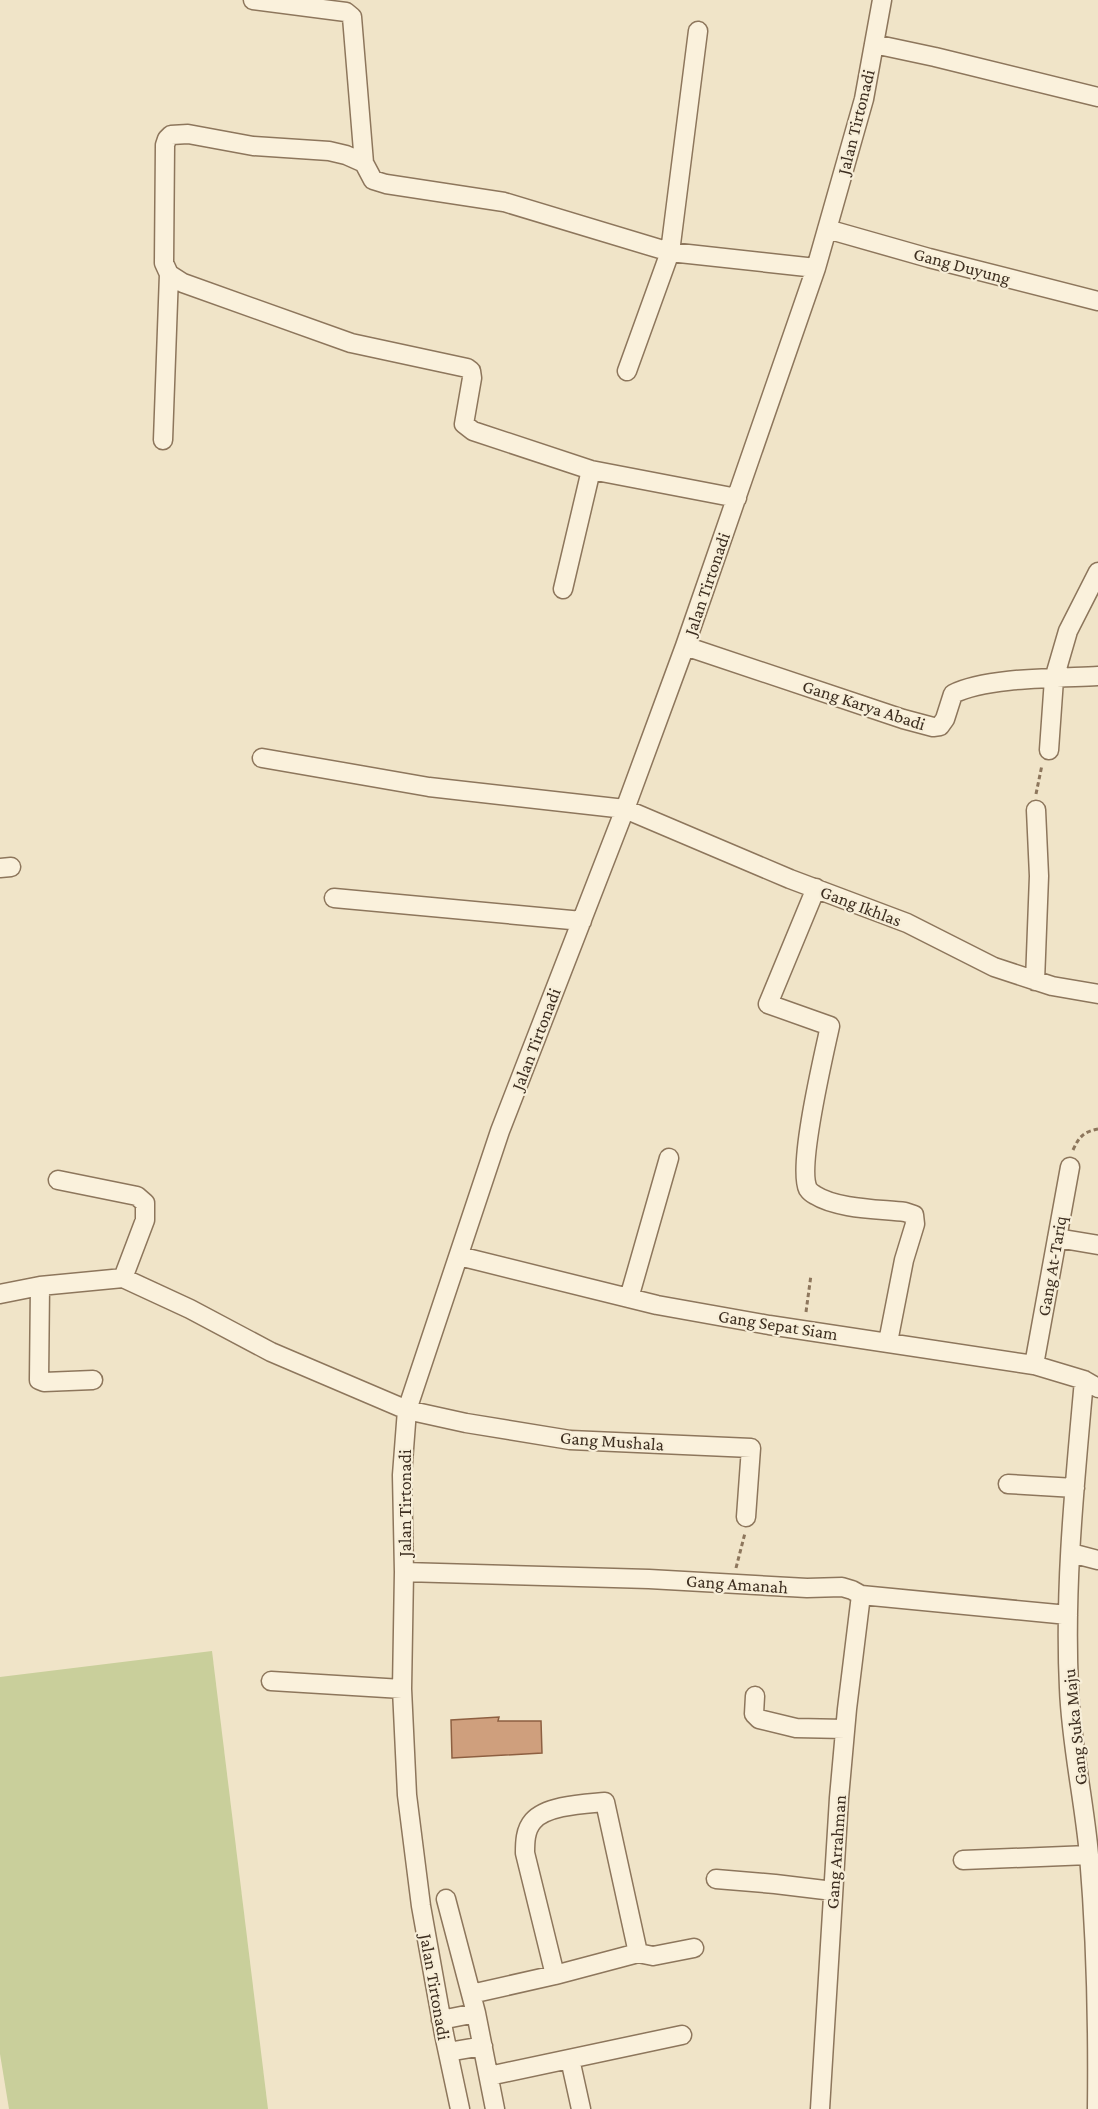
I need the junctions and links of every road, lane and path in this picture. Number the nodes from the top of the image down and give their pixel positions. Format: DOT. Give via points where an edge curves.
graph roads {
  1 [pos="254,0"];
  2 [pos="882,0"];
  3 [pos="698,31"];
  4 [pos="874,44"];
  5 [pos="1098,97"];
  6 [pos="364,163"];
  7 [pos="827,229"];
  8 [pos="670,252"];
  9 [pos="816,268"];
  10 [pos="169,274"];
  11 [pos="1098,301"];
  12 [pos="627,371"];
  13 [pos="163,440"];
  14 [pos="591,470"];
  15 [pos="737,498"];
  16 [pos="1098,572"];
  17 [pos="563,589"];
  18 [pos="686,646"];
  19 [pos="1098,676"];
  20 [pos="1054,679"];
  21 [pos="1050,750"];
  22 [pos="262,758"];
  23 [pos="625,809"];
  24 [pos="1036,810"];
  25 [pos="816,888"];
  26 [pos="334,898"];
  27 [pos="582,921"];
  28 [pos="1035,981"];
  29 [pos="1098,994"];
  30 [pos="1098,1129"];
  31 [pos="669,1158"];
  32 [pos="1070,1167"];
  33 [pos="58,1180"];
  34 [pos="1057,1238"];
  35 [pos="1098,1245"];
  36 [pos="459,1256"];
  37 [pos="811,1275"];
  38 [pos="123,1278"];
  39 [pos="40,1286"];
  40 [pos="0,1294"];
  41 [pos="629,1298"];
  42 [pos="804,1329"];
  43 [pos="888,1342"];
  44 [pos="1034,1365"];
  45 [pos="93,1380"];
  46 [pos="1091,1384"];
  47 [pos="407,1410"];
  48 [pos="1008,1484"];
  49 [pos="1075,1488"];
  50 [pos="746,1517"];
  51 [pos="1071,1553"];
  52 [pos="1098,1560"];
  53 [pos="404,1572"];
  54 [pos="731,1584"];
  55 [pos="861,1595"];
  56 [pos="1068,1615"];
  57 [pos="271,1681"];
  58 [pos="402,1689"];
  59 [pos="754,1696"];
  60 [pos="845,1729"];
  61 [pos="1089,1855"];
  62 [pos="963,1860"];
  63 [pos="716,1879"];
  64 [pos="833,1891"];
  65 [pos="446,1899"];
  66 [pos="694,1948"];
  67 [pos="638,1953"];
  68 [pos="555,1975"];
  69 [pos="471,1994"];
  70 [pos="476,2013"];
  71 [pos="441,2020"];
  72 [pos="682,2035"];
  73 [pos="483,2046"];
  74 [pos="447,2052"];
  75 [pos="570,2059"];
  76 [pos="489,2076"];
  77 [pos="460,2109"];
  78 [pos="495,2109"];
  79 [pos="581,2109"];
  80 [pos="820,2109"];
  81 [pos="1097,2109"];
  1 -- 6 [label="street" via="346,12 352,17"];
  2 -- 4 [label="street, Jalan Tirtonadi"];
  3 -- 8 [label="street"];
  4 -- 5 [label="street"];
  4 -- 7 [label="street, Jalan Tirtonadi" via="864,99"];
  6 -- 8 [label="street" via="373,180 386,184 504,202"];
  6 -- 10 [label="street" via="329,151 171,135 165,145 164,263"];
  7 -- 9 [label="street, Jalan Tirtonadi"];
  7 -- 11 [label="street, Gang Duyung"];
  8 -- 9 [label="street"];
  8 -- 12 [label="street"];
  9 -- 15 [label="street, Jalan Tirtonadi"];
  10 -- 13 [label="street"];
  10 -- 14 [label="street" via="183,283 351,343 467,368 472,378 464,424 468,428"];
  14 -- 15 [label="street"];
  14 -- 17 [label="street"];
  15 -- 18 [label="street, Jalan Tirtonadi"];
  16 -- 20 [label="street" via="1068,631"];
  18 -- 20 [label="street, Gang Karya Abadi" via="933,727 940,726 945,719 953,694 964,689"];
  18 -- 23 [label="street, Jalan Tirtonadi"];
  19 -- 20 [label="street, Gang Karya Abadi"];
  20 -- 21 [label="street"];
  21 -- 24 [label="path" via="1038,777"];
  22 -- 23 [label="street, Gang Ikhlas" via="429,787"];
  23 -- 25 [label="street, Gang Ikhlas"];
  23 -- 27 [label="street, Jalan Tirtonadi"];
  24 -- 28 [label="street" via="1039,876"];
  25 -- 28 [label="street, Gang Ikhlas" via="907,923 993,967"];
  25 -- 43 [label="street" via="768,1004 830,1026 808,1144 808,1189 846,1205 914,1215"];
  26 -- 27 [label="street"];
  27 -- 36 [label="street, Jalan Tirtonadi" via="500,1131"];
  28 -- 29 [label="street, Gang Ikhlas"];
  30 -- 32 [label="path" via="1085,1131 1079,1137"];
  31 -- 41 [label="street"];
  32 -- 34 [label="street, Gang At-Tariq"];
  33 -- 38 [label="street" via="137,1196 145,1203 145,1220"];
  34 -- 35 [label="street"];
  34 -- 44 [label="street, Gang At-Tariq"];
  36 -- 41 [label="street, Gang Sepat Siam"];
  36 -- 47 [label="street, Jalan Tirtonadi"];
  37 -- 42 [label="path"];
  38 -- 39 [label="street"];
  38 -- 47 [label="street" via="271,1352"];
  39 -- 40 [label="street"];
  39 -- 45 [label="street" via="39,1380"];
  41 -- 42 [label="street, Gang Sepat Siam"];
  42 -- 43 [label="street, Gang Sepat Siam"];
  43 -- 44 [label="street, Gang Sepat Siam"];
  44 -- 46 [label="street, Gang Sepat Siam"];
  46 -- 49 [label="street, Gang Suka Maju"];
  47 -- 50 [label="street, Gang Mushala" via="570,1440 751,1448"];
  47 -- 53 [label="street, Jalan Tirtonadi" via="402,1475"];
  48 -- 49 [label="street"];
  49 -- 51 [label="street, Gang Suka Maju"];
  50 -- 54 [label="path" via="741,1554"];
  51 -- 52 [label="street"];
  51 -- 56 [label="street, Gang Suka Maju"];
  53 -- 54 [label="street, Gang Amanah"];
  53 -- 58 [label="street, Jalan Tirtonadi"];
  54 -- 55 [label="street, Gang Amanah" via="842,1587"];
  55 -- 56 [label="street, Gang Amanah"];
  55 -- 60 [label="street, Gang Arrahman"];
  56 -- 61 [label="street, Gang Suka Maju" via="1070,1712"];
  57 -- 58 [label="street"];
  58 -- 71 [label="street, Jalan Tirtonadi" via="407,1795"];
  59 -- 60 [label="street" via="754,1714 759,1719 796,1728"];
  60 -- 64 [label="street, Gang Arrahman"];
  61 -- 62 [label="street"];
  61 -- 81 [label="street, Gang Suka Maju"];
  63 -- 64 [label="street"];
  64 -- 80 [label="street, Gang Arrahman"];
  65 -- 69 [label="street"];
  66 -- 67 [label="street" via="652,1956"];
  67 -- 68 [label="street"];
  67 -- 68 [label="street" via="605,1802 569,1806 533,1821 525,1838 525,1853"];
  68 -- 69 [label="street"];
  69 -- 70 [label="street"];
  70 -- 71 [label="street"];
  70 -- 73 [label="street"];
  71 -- 74 [label="street, Jalan Tirtonadi"];
  72 -- 75 [label="street"];
  73 -- 74 [label="street"];
  73 -- 76 [label="street"];
  74 -- 77 [label="street, Jalan Tirtonadi"];
  75 -- 76 [label="street"];
  75 -- 79 [label="street"];
  76 -- 78 [label="street"];
}
